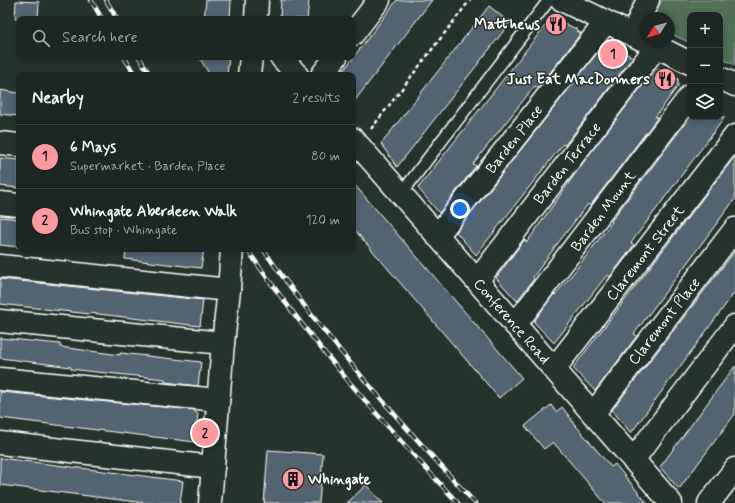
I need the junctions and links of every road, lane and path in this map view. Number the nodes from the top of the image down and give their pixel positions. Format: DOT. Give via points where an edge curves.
graph roads {
  1 [pos="257,0"];
  2 [pos="379,0"];
  3 [pos="470,0"];
  4 [pos="549,0"];
  5 [pos="562,0"];
  6 [pos="648,0"];
  7 [pos="647,12"];
  8 [pos="256,16"];
  9 [pos="606,22"];
  10 [pos="356,30"];
  11 [pos="639,38"];
  12 [pos="641,48"];
  13 [pos="661,48"];
  14 [pos="251,60"];
  15 [pos="284,60"];
  16 [pos="334,60"];
  17 [pos="687,61"];
  18 [pos="249,72"];
  19 [pos="294,72"];
  20 [pos="324,72"];
  21 [pos="723,79"];
  22 [pos="735,85"];
  23 [pos="687,100"];
  24 [pos="735,136"];
  25 [pos="356,142"];
  26 [pos="0,143"];
  27 [pos="16,145"];
  28 [pos="401,194"];
  29 [pos="0,203"];
  30 [pos="16,206"];
  31 [pos="735,229"];
  32 [pos="437,236"];
  33 [pos="232,252"];
  34 [pos="0,266"];
  35 [pos="477,281"];
  36 [pos="229,290"];
  37 [pos="0,321"];
  38 [pos="515,325"];
  39 [pos="735,326"];
  40 [pos="223,343"];
  41 [pos="554,369"];
  42 [pos="0,379"];
  43 [pos="218,400"];
  44 [pos="593,414"];
  45 [pos="0,443"];
  46 [pos="633,460"];
  47 [pos="213,467"];
  48 [pos="735,469"];
  49 [pos="210,503"];
  50 [pos="671,503"];
  51 [pos="709,503"];
  1 -- 8 [label="street"];
  2 -- 10 [label="street"];
  3 -- 25 [label="path"];
  4 -- 28 [label="lane"];
  5 -- 9 [label="street"];
  6 -- 7 [label="street, Barden Terrace"];
  9 -- 11 [label="street"];
  9 -- 32 [label="street, Barden Place"];
  12 -- 35 [label="street, Barden Terrace"];
  13 -- 17 [label="street"];
  14 -- 18 [label="street"];
  15 -- 19 [label="street"];
  16 -- 20 [label="street"];
  21 -- 22 [label="street"];
  23 -- 38 [label="street, Barden Mount"];
  24 -- 41 [label="street, Claremont Street"];
  25 -- 28 [label="street, Conference Road"];
  26 -- 27 [label="street"];
  28 -- 32 [label="street, Conference Road"];
  29 -- 30 [label="street"];
  31 -- 44 [label="street, Claremont Place"];
  32 -- 35 [label="street, Conference Road"];
  33 -- 36 [label="street"];
  34 -- 36 [label="street"];
  35 -- 38 [label="street, Conference Road"];
  36 -- 40 [label="street"];
  37 -- 40 [label="street"];
  38 -- 41 [label="street, Conference Road"];
  39 -- 46 [label="street"];
  40 -- 43 [label="street"];
  41 -- 44 [label="street, Conference Road"];
  42 -- 43 [label="street"];
  43 -- 47 [label="street"];
  44 -- 46 [label="street, Conference Road"];
  45 -- 47 [label="street"];
  46 -- 50 [label="street, Conference Road"];
  47 -- 49 [label="street"];
  48 -- 51 [label="street"];
}
